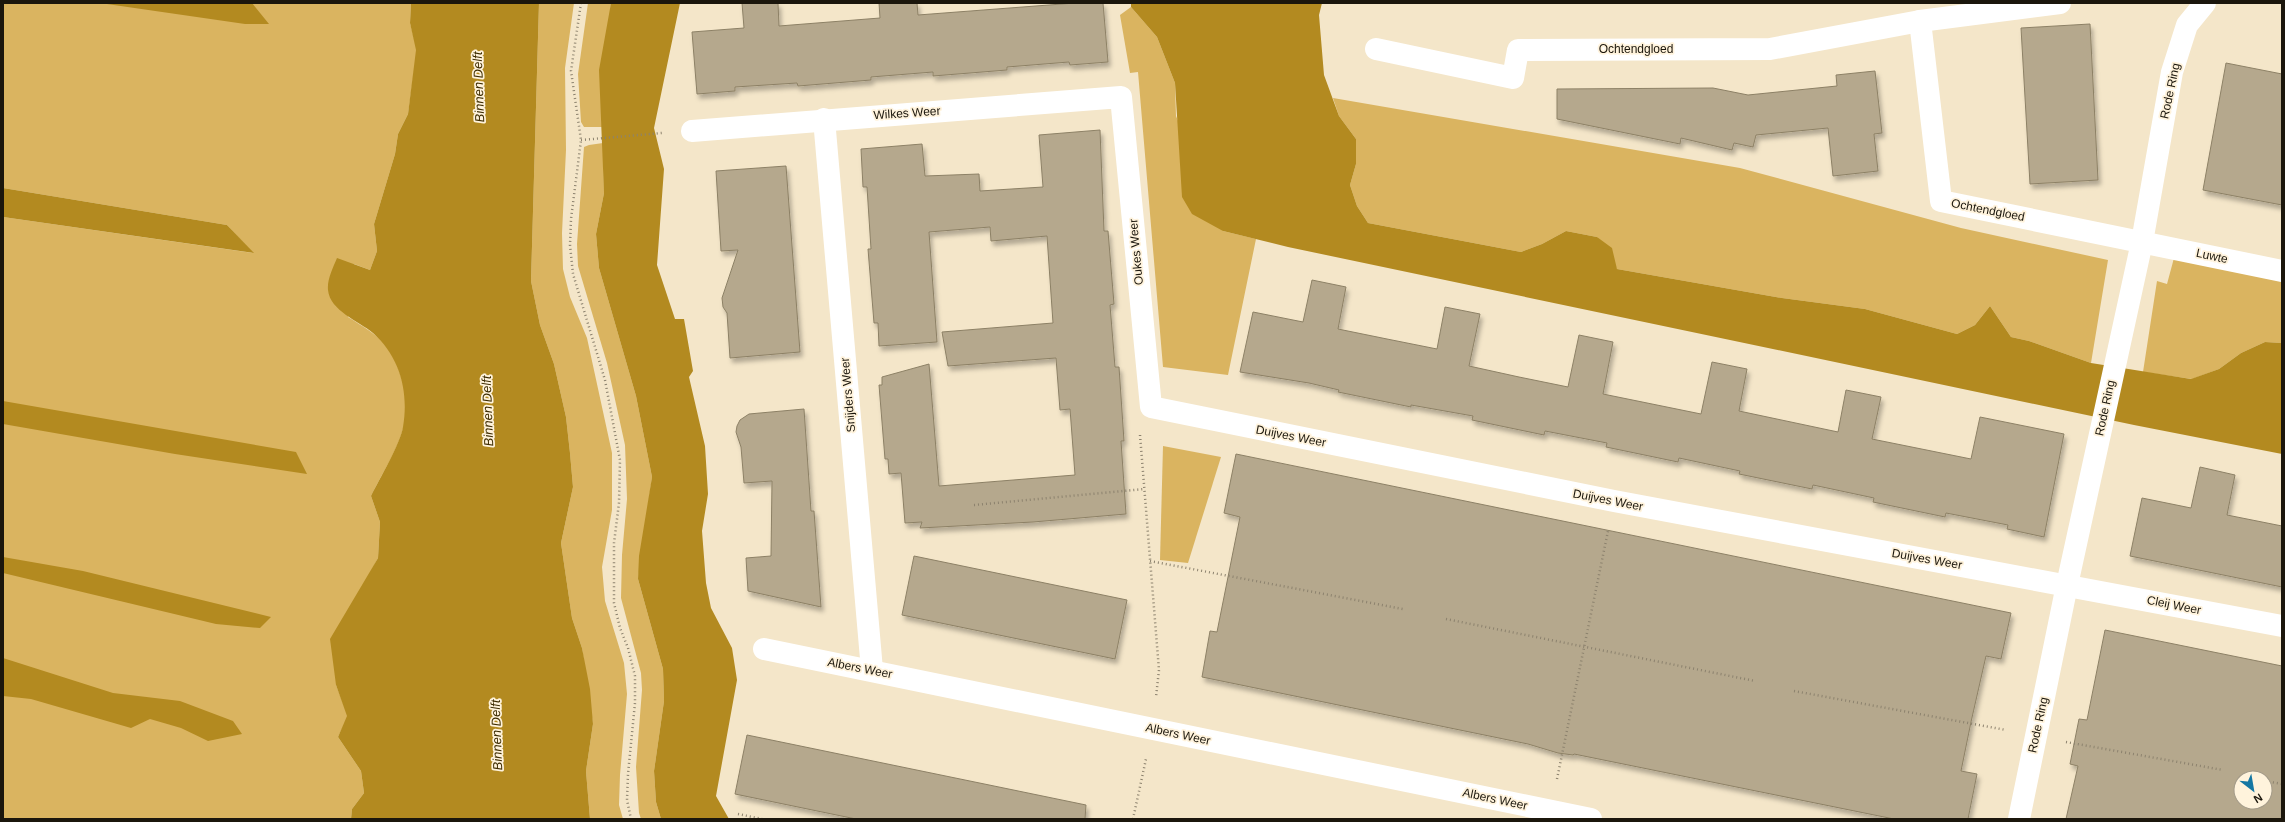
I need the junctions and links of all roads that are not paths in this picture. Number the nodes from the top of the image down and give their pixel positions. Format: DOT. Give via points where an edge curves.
graph roads {
  1 [pos="2060,3"];
  2 [pos="2204,3"];
  3 [pos="1920,22"];
  4 [pos="1376,49"];
  5 [pos="1122,97"];
  6 [pos="824,119"];
  7 [pos="692,131"];
  8 [pos="2142,242"];
  9 [pos="2282,271"];
  10 [pos="1151,407"];
  11 [pos="2067,585"];
  12 [pos="2282,626"];
  13 [pos="764,649"];
  14 [pos="872,670"];
  15 [pos="1591,819"];
  16 [pos="2019,819"];
  1 -- 3 [label="street, Ochtendgloed"];
  2 -- 8 [label="street, Rode Ring" via="2187,25 2172,72"];
  3 -- 4 [label="street, Ochtendgloed" via="1770,49 1518,50 1513,78"];
  3 -- 8 [label="street, Ochtendgloed" via="1941,201"];
  5 -- 6 [label="street, Wilkes Weer"];
  5 -- 10 [label="street, Oukes Weer"];
  6 -- 7 [label="street, Wilkes Weer"];
  6 -- 14 [label="street, Snijders Weer"];
  8 -- 9 [label="street, Luwte"];
  8 -- 11 [label="street, Rode Ring"];
  10 -- 11 [label="street, Duijves Weer" via="1614,501"];
  11 -- 12 [label="street, Cleij Weer"];
  11 -- 16 [label="street, Rode Ring"];
  13 -- 14 [label="street, Albers Weer"];
  14 -- 15 [label="street, Albers Weer"];
}
